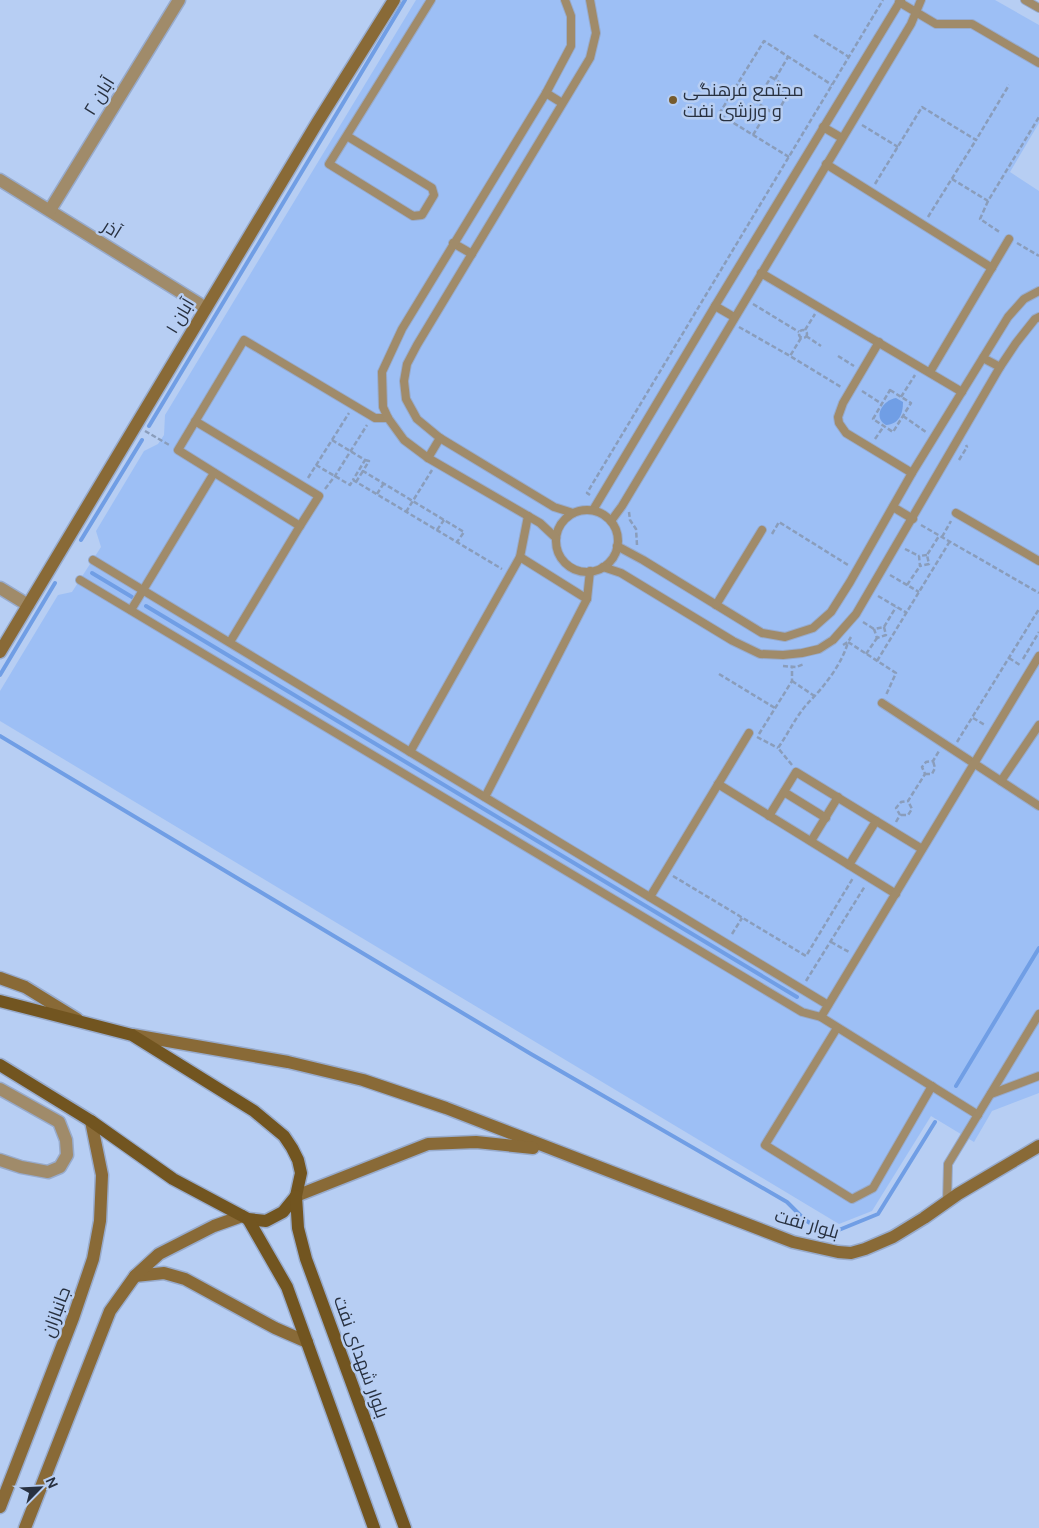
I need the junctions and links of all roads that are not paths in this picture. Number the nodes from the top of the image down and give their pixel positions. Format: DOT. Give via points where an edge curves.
graph roads {
  1 [pos="179,0"];
  2 [pos="394,0"];
  3 [pos="432,0"];
  4 [pos="565,0"];
  5 [pos="590,0"];
  6 [pos="921,0"];
  7 [pos="1025,0"];
  8 [pos="900,1"];
  9 [pos="1039,8"];
  10 [pos="916,12"];
  11 [pos="1039,63"];
  12 [pos="546,93"];
  13 [pos="562,103"];
  14 [pos="823,127"];
  15 [pos="347,136"];
  16 [pos="842,138"];
  17 [pos="826,164"];
  18 [pos="0,180"];
  19 [pos="50,210"];
  20 [pos="1009,239"];
  21 [pos="453,243"];
  22 [pos="472,254"];
  23 [pos="992,268"];
  24 [pos="761,273"];
  25 [pos="1039,291"];
  26 [pos="715,306"];
  27 [pos="206,308"];
  28 [pos="734,317"];
  29 [pos="1039,317"];
  30 [pos="879,342"];
  31 [pos="983,358"];
  32 [pos="1000,367"];
  33 [pos="930,372"];
  34 [pos="962,392"];
  35 [pos="388,418"];
  36 [pos="196,421"];
  37 [pos="440,438"];
  38 [pos="428,458"];
  39 [pos="214,473"];
  40 [pos="912,473"];
  41 [pos="893,507"];
  42 [pos="593,510"];
  43 [pos="573,513"];
  44 [pos="956,513"];
  45 [pos="528,516"];
  46 [pos="913,519"];
  47 [pos="611,521"];
  48 [pos="300,526"];
  49 [pos="762,530"];
  50 [pos="556,538"];
  51 [pos="617,546"];
  52 [pos="520,557"];
  53 [pos="93,560"];
  54 [pos="1039,561"];
  55 [pos="603,567"];
  56 [pos="590,571"];
  57 [pos="80,580"];
  58 [pos="0,588"];
  59 [pos="143,590"];
  60 [pos="587,599"];
  61 [pos="28,605"];
  62 [pos="716,605"];
  63 [pos="131,610"];
  64 [pos="230,642"];
  65 [pos="0,652"];
  66 [pos="1039,656"];
  67 [pos="882,703"];
  68 [pos="1039,725"];
  69 [pos="749,733"];
  70 [pos="410,752"];
  71 [pos="974,764"];
  72 [pos="1001,782"];
  73 [pos="718,784"];
  74 [pos="784,792"];
  75 [pos="485,797"];
  76 [pos="838,798"];
  77 [pos="1039,806"];
  78 [pos="769,816"];
  79 [pos="826,818"];
  80 [pos="876,821"];
  81 [pos="811,841"];
  82 [pos="922,850"];
  83 [pos="849,865"];
  84 [pos="896,894"];
  85 [pos="650,897"];
  86 [pos="0,978"];
  87 [pos="0,1000"];
  88 [pos="828,1005"];
  89 [pos="1039,1014"];
  90 [pos="821,1018"];
  91 [pos="79,1021"];
  92 [pos="837,1028"];
  93 [pos="132,1035"];
  94 [pos="0,1065"];
  95 [pos="1039,1076"];
  96 [pos="932,1086"];
  97 [pos="0,1089"];
  98 [pos="991,1094"];
  99 [pos="978,1115"];
  100 [pos="91,1121"];
  101 [pos="1039,1146"];
  102 [pos="551,1150"];
  103 [pos="0,1160"];
  104 [pos="296,1196"];
  105 [pos="948,1202"];
  106 [pos="244,1218"];
  107 [pos="135,1276"];
  108 [pos="307,1342"];
  109 [pos="0,1507"];
  110 [pos="25,1528"];
  111 [pos="374,1528"];
  112 [pos="405,1528"];
  1 -- 19 [label="street, آبان ۲"];
  2 -- 27 [label="street, آبان ۱"];
  3 -- 15 [label="lane"];
  4 -- 12 [label="lane" via="570,16 571,46"];
  5 -- 13 [label="lane" via="596,33 590,58"];
  6 -- 10 [label="lane"];
  7 -- 9 [label="lane"];
  8 -- 10 [label="lane"];
  8 -- 14 [label="lane"];
  10 -- 11 [label="lane" via="936,24 972,24"];
  10 -- 16 [label="lane"];
  12 -- 13 [label="lane"];
  12 -- 21 [label="lane"];
  13 -- 22 [label="lane"];
  14 -- 16 [label="lane"];
  14 -- 26 [label="lane"];
  15 -- 15 [label="lane" via="329,164 413,216 422,215 434,195 432,188"];
  16 -- 17 [label="lane"];
  17 -- 23 [label="lane"];
  17 -- 24 [label="lane"];
  18 -- 19 [label="street, آذر"];
  19 -- 27 [label="street, آذر"];
  20 -- 23 [label="lane"];
  21 -- 22 [label="lane"];
  21 -- 35 [label="lane" via="402,329 382,372 383,407"];
  22 -- 37 [label="lane" via="417,345 407,364 404,381 406,399 417,418"];
  23 -- 33 [label="lane"];
  24 -- 28 [label="lane"];
  24 -- 30 [label="lane"];
  25 -- 31 [label="lane" via="1024,299 1008,317"];
  26 -- 28 [label="lane"];
  26 -- 42 [label="lane"];
  27 -- 61 [label="street, آبان ۱"];
  28 -- 47 [label="lane"];
  29 -- 32 [label="lane"];
  30 -- 33 [label="lane"];
  30 -- 40 [label="lane" via="851,389 838,417 839,423 846,432"];
  31 -- 32 [label="lane"];
  31 -- 34 [label="lane"];
  32 -- 46 [label="lane"];
  33 -- 34 [label="lane"];
  34 -- 40 [label="lane"];
  35 -- 36 [label="lane" via="375,418 244,340"];
  35 -- 38 [label="lane" via="404,440"];
  36 -- 39 [label="lane" via="178,450"];
  36 -- 48 [label="lane" via="319,496"];
  37 -- 38 [label="lane"];
  37 -- 43 [label="lane" via="554,507"];
  38 -- 45 [label="lane"];
  39 -- 48 [label="lane"];
  39 -- 59 [label="lane"];
  40 -- 41 [label="lane"];
  41 -- 46 [label="lane"];
  41 -- 62 [label="lane" via="831,612 813,628 785,637 762,633"];
  42 -- 43 [label="lane"];
  42 -- 47 [label="lane"];
  43 -- 50 [label="lane" via="564,519"];
  44 -- 54 [label="lane"];
  45 -- 50 [label="lane"];
  45 -- 52 [label="lane"];
  46 -- 55 [label="lane" via="844,630 819,649 783,656 760,654 733,641 621,573"];
  47 -- 51 [label="lane" via="616,530"];
  48 -- 64 [label="lane"];
  49 -- 62 [label="lane"];
  50 -- 56 [label="lane" via="560,556 567,564"];
  51 -- 55 [label="lane" via="611,560"];
  51 -- 62 [label="lane"];
  52 -- 60 [label="lane"];
  52 -- 70 [label="lane"];
  53 -- 59 [label="lane"];
  55 -- 56 [label="lane"];
  56 -- 60 [label="lane"];
  57 -- 63 [label="lane"];
  58 -- 61 [label="street"];
  59 -- 63 [label="lane"];
  59 -- 64 [label="lane"];
  60 -- 75 [label="lane"];
  61 -- 65 [label="street, آبان ۱"];
  63 -- 90 [label="lane" via="802,1012"];
  64 -- 70 [label="lane"];
  66 -- 71 [label="lane"];
  67 -- 71 [label="lane"];
  68 -- 72 [label="lane"];
  69 -- 73 [label="lane"];
  70 -- 75 [label="lane"];
  71 -- 72 [label="lane"];
  71 -- 82 [label="lane"];
  72 -- 77 [label="lane"];
  73 -- 78 [label="lane"];
  73 -- 85 [label="lane"];
  74 -- 76 [label="lane" via="796,772"];
  74 -- 78 [label="lane"];
  74 -- 79 [label="lane"];
  75 -- 85 [label="lane"];
  76 -- 79 [label="lane"];
  76 -- 80 [label="lane"];
  78 -- 81 [label="lane"];
  79 -- 81 [label="lane"];
  80 -- 82 [label="lane"];
  80 -- 83 [label="lane"];
  81 -- 83 [label="lane"];
  82 -- 84 [label="lane"];
  83 -- 84 [label="lane"];
  84 -- 88 [label="lane"];
  85 -- 88 [label="lane"];
  86 -- 91 [label="street" via="25,987"];
  87 -- 91 [label="main road, بلوار شهدای نفت"];
  88 -- 90 [label="lane"];
  89 -- 98 [label="lane"];
  90 -- 92 [label="lane"];
  91 -- 93 [label="main road, بلوار شهدای نفت"];
  92 -- 96 [label="lane"];
  92 -- 96 [label="lane" via="765,1145 852,1200 873,1188"];
  93 -- 102 [label="street" via="288,1062 363,1080 446,1108"];
  93 -- 104 [label="main road, بلوار شهدای نفت" via="254,1111 284,1136 300,1167"];
  94 -- 100 [label="main road"];
  95 -- 98 [label="lane"];
  96 -- 99 [label="lane"];
  97 -- 103 [label="street" via="59,1122 66,1140 67,1155 60,1167 48,1172"];
  98 -- 99 [label="lane"];
  99 -- 105 [label="lane" via="948,1164"];
  100 -- 106 [label="main road" via="173,1179"];
  100 -- 109 [label="street, جانبازان" via="102,1175 100,1220 93,1259"];
  101 -- 105 [label="street, بلوار نفت"];
  102 -- 104 [label="street" via="476,1142 428,1144"];
  102 -- 105 [label="street, بلوار نفت" via="793,1242 838,1252 851,1253 893,1237"];
  104 -- 106 [label="main road" via="283,1212 266,1221"];
  104 -- 112 [label="main road, بلوار شهدای نفت" via="298,1228 306,1259"];
  106 -- 107 [label="street" via="214,1226 180,1242 159,1254"];
  106 -- 108 [label="main road" via="287,1287"];
  107 -- 108 [label="street" via="164,1273 185,1279"];
  107 -- 110 [label="street" via="110,1311"];
  108 -- 111 [label="main road"];
}
